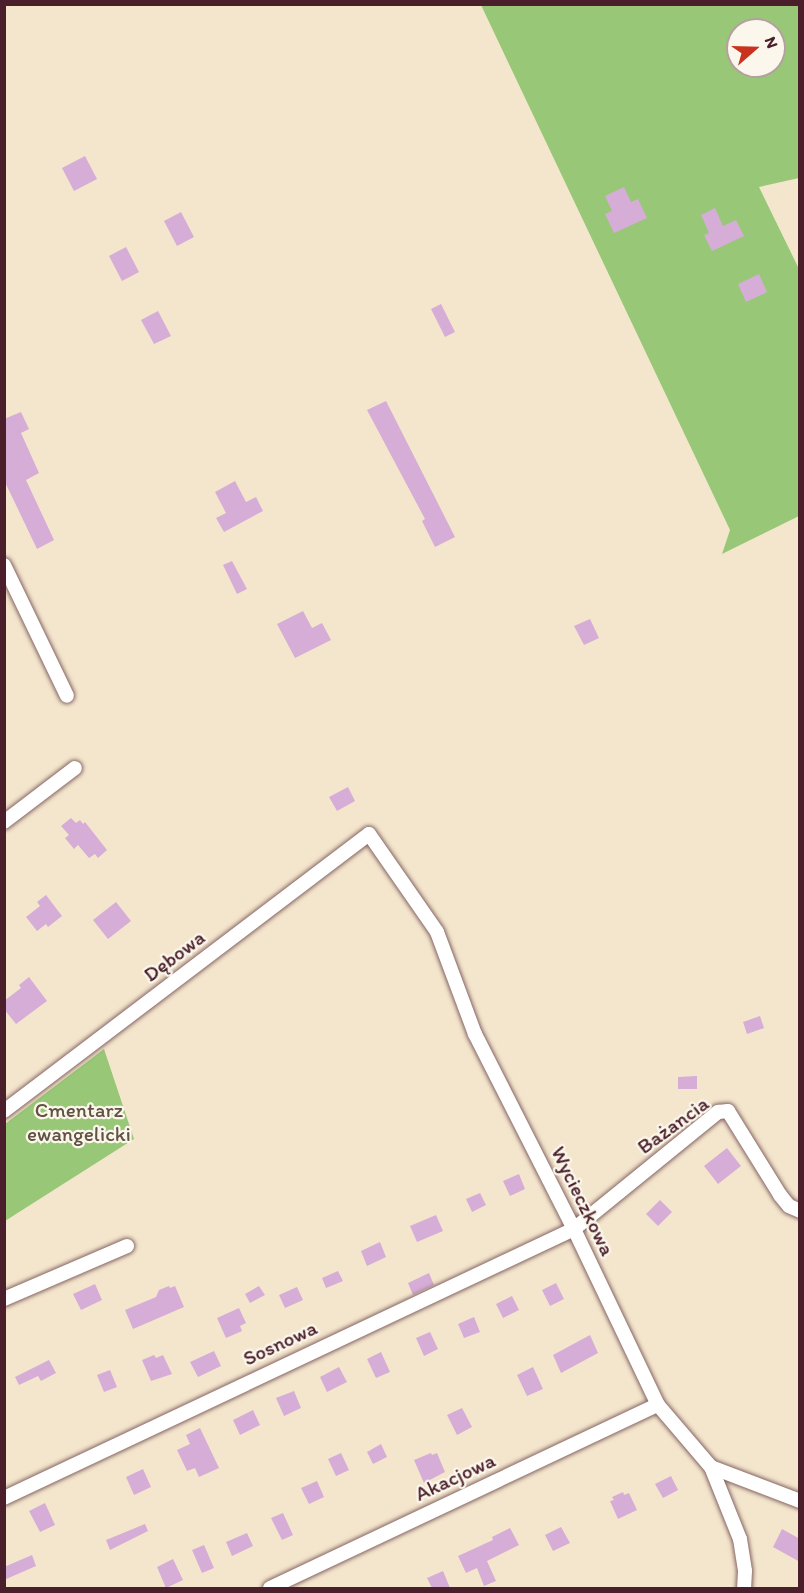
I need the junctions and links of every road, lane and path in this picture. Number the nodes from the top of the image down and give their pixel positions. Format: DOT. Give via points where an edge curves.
graph roads {
  1 [pos="4,565"];
  2 [pos="67,696"];
  3 [pos="75,768"];
  4 [pos="4,822"];
  5 [pos="369,834"];
  6 [pos="4,1111"];
  7 [pos="800,1211"];
  8 [pos="574,1229"];
  9 [pos="127,1246"];
  10 [pos="4,1299"];
  11 [pos="658,1405"];
  12 [pos="711,1467"];
  13 [pos="4,1498"];
  14 [pos="800,1501"];
  15 [pos="270,1588"];
  16 [pos="744,1588"];
  1 -- 2 [label="street"];
  3 -- 4 [label="street"];
  5 -- 6 [label="street, Dębowa"];
  5 -- 8 [label="street, Wycieczkowa" via="437,932 475,1034"];
  7 -- 8 [label="street, Bażancia" via="780,1195 728,1111 718,1112"];
  8 -- 11 [label="street, Wycieczkowa"];
  8 -- 13 [label="street, Sosnowa"];
  9 -- 10 [label="street"];
  11 -- 12 [label="street, Wycieczkowa"];
  11 -- 15 [label="street, Akacjowa"];
  12 -- 14 [label="street"];
  12 -- 16 [label="street, Wycieczkowa" via="740,1539"];
}
